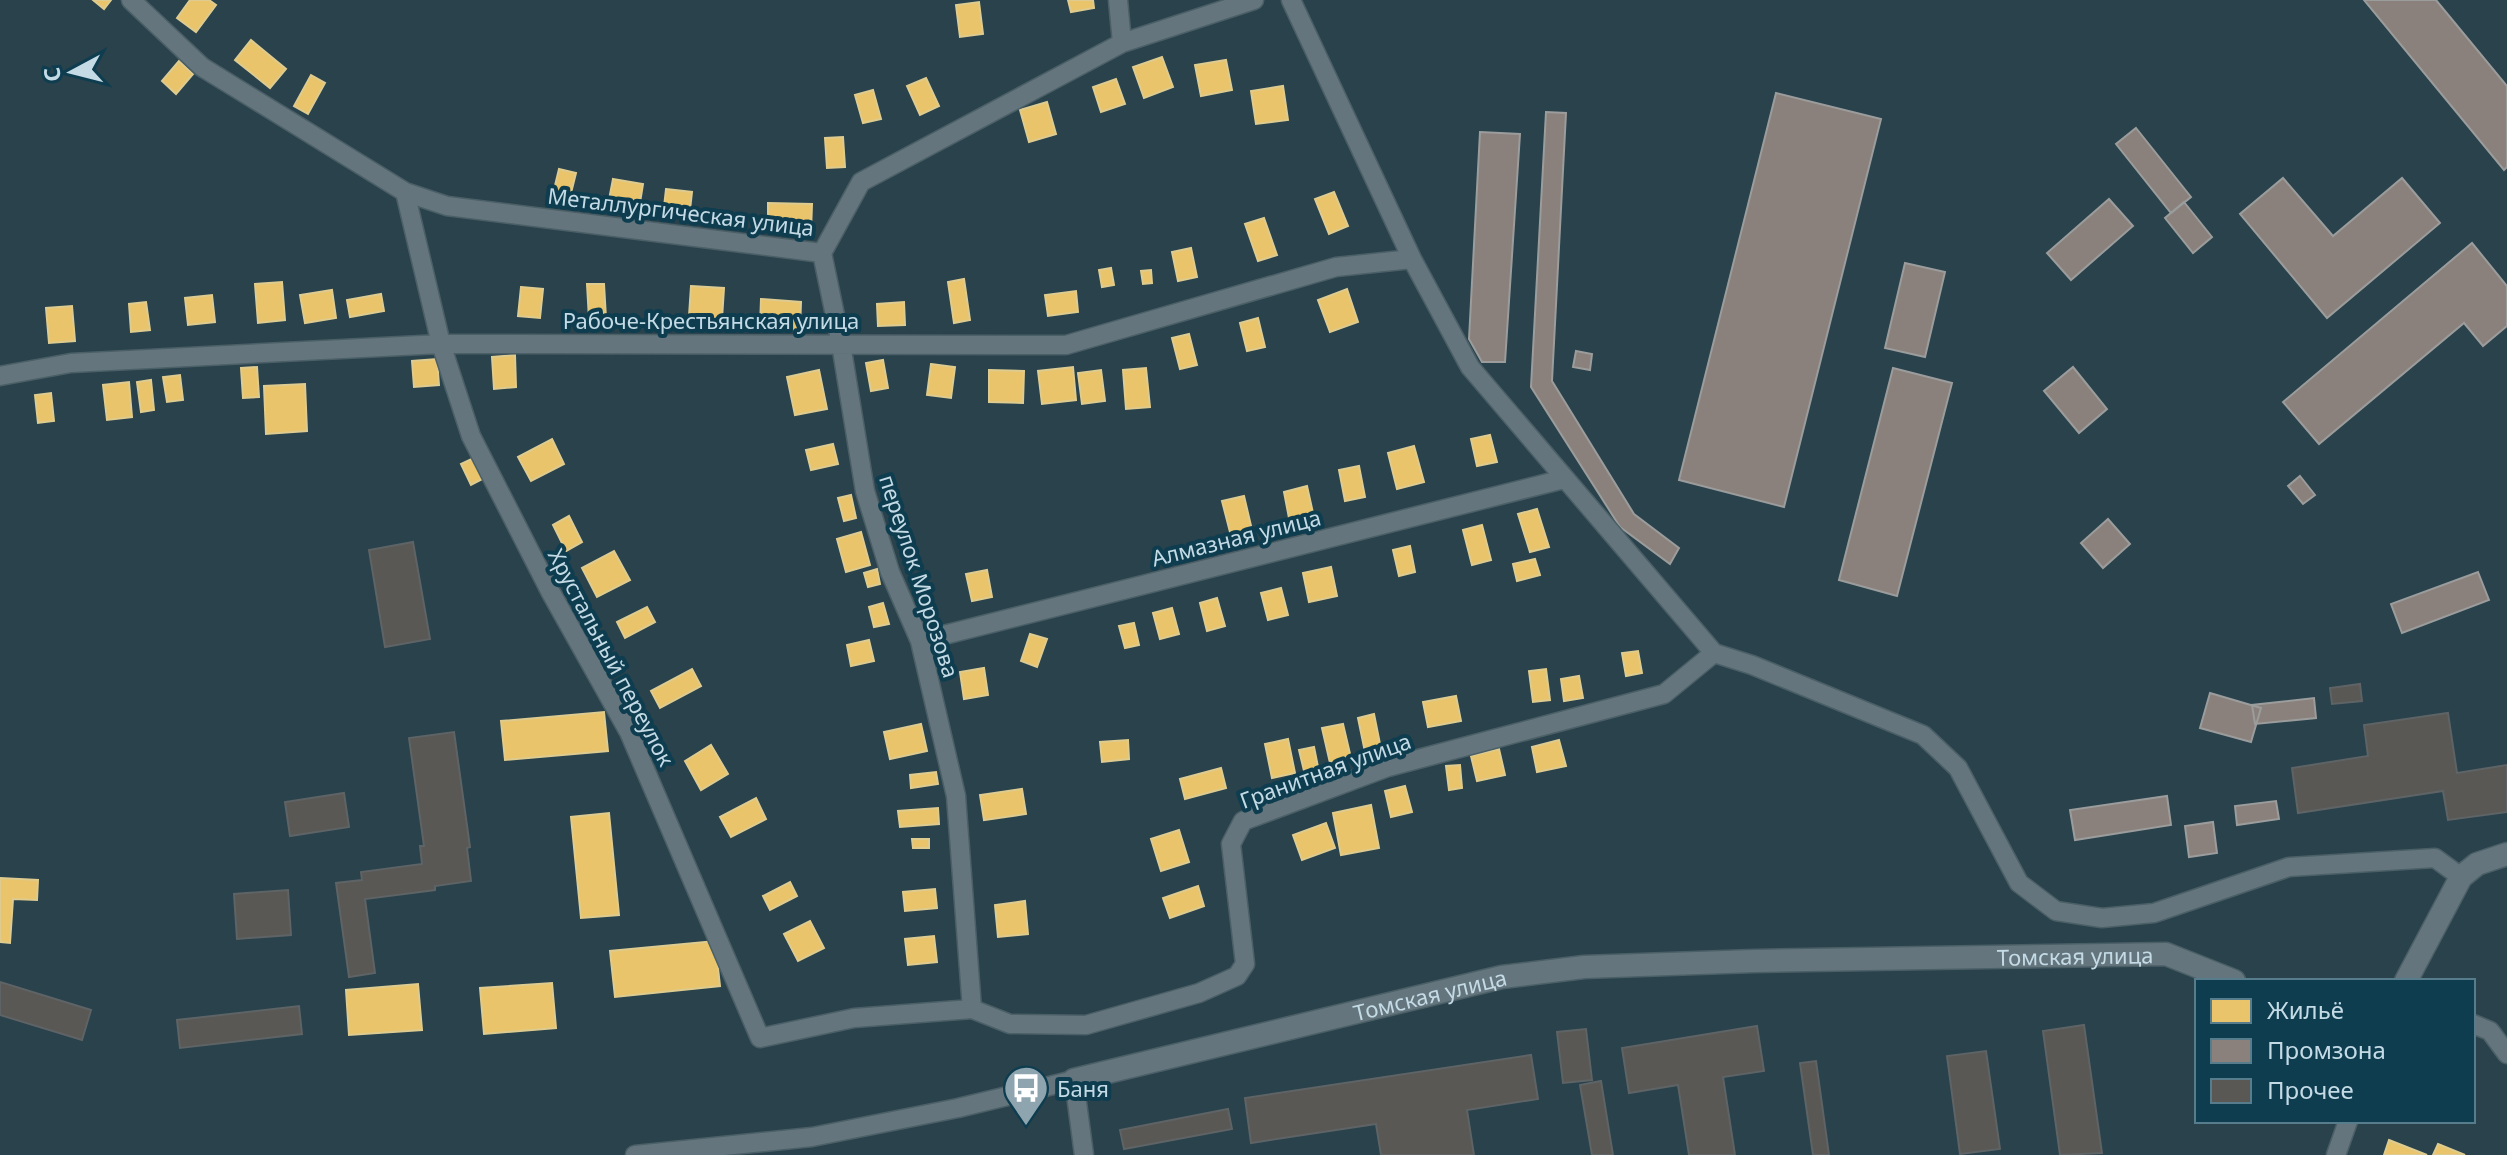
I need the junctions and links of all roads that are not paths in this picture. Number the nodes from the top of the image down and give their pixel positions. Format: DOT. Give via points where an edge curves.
graph roads {
  1 [pos="131,0"];
  2 [pos="1118,0"];
  3 [pos="1254,0"];
  4 [pos="1291,0"];
  5 [pos="1122,43"];
  6 [pos="405,192"];
  7 [pos="822,253"];
  8 [pos="1412,259"];
  9 [pos="441,344"];
  10 [pos="841,344"];
  11 [pos="0,376"];
  12 [pos="1564,479"];
  13 [pos="920,641"];
  14 [pos="1714,653"];
  15 [pos="2507,854"];
  16 [pos="2461,877"];
  17 [pos="2229,979"];
  18 [pos="2407,979"];
  19 [pos="972,1009"];
  20 [pos="2475,1025"];
  21 [pos="760,1038"];
  22 [pos="2507,1054"];
  23 [pos="1074,1080"];
  24 [pos="2347,1123"];
  25 [pos="635,1155"];
  26 [pos="1084,1155"];
  27 [pos="2336,1155"];
  1 -- 6 [label="street, Металлургическая улица" via="202,67"];
  2 -- 5 [label="street"];
  3 -- 5 [label="street, Металлургическая улица"];
  4 -- 8 [label="street"];
  5 -- 7 [label="street, Металлургическая улица" via="861,182"];
  6 -- 7 [label="street, Металлургическая улица" via="447,206"];
  6 -- 9 [label="street, Хрустальный переулок"];
  7 -- 10 [label="street, переулок Морозова"];
  8 -- 10 [label="street, Рабоче-Крестьянская улица" via="1336,267 1066,345"];
  8 -- 12 [label="street" via="1470,367"];
  9 -- 10 [label="street, Рабоче-Крестьянская улица"];
  9 -- 11 [label="street, Рабоче-Крестьянская улица" via="71,363"];
  9 -- 21 [label="street, Хрустальный переулок" via="471,436 629,732"];
  10 -- 13 [label="street, переулок Морозова" via="865,491 890,572"];
  12 -- 13 [label="street, Алмазная улица"];
  12 -- 14 [label="street"];
  13 -- 19 [label="street, переулок Морозова" via="956,796"];
  14 -- 16 [label="street" via="1923,735 1958,768 2019,883 2056,911 2102,918 2154,913 2289,867 2435,858"];
  14 -- 19 [label="street, Гранитная улица" via="1664,694 1388,767 1243,821 1231,844 1245,964 1237,976 1199,993 1086,1025 1010,1024"];
  15 -- 16 [label="street" via="2477,864"];
  16 -- 18 [label="street"];
  17 -- 23 [label="street, Томская улица" via="2166,954 1584,967 1502,977"];
  19 -- 21 [label="street, Гранитная улица" via="854,1018"];
  20 -- 22 [label="street" via="2490,1031"];
  23 -- 25 [label="street, Томская улица" via="812,1137"];
  23 -- 26 [label="street"];
  24 -- 27 [label="street"];
}
